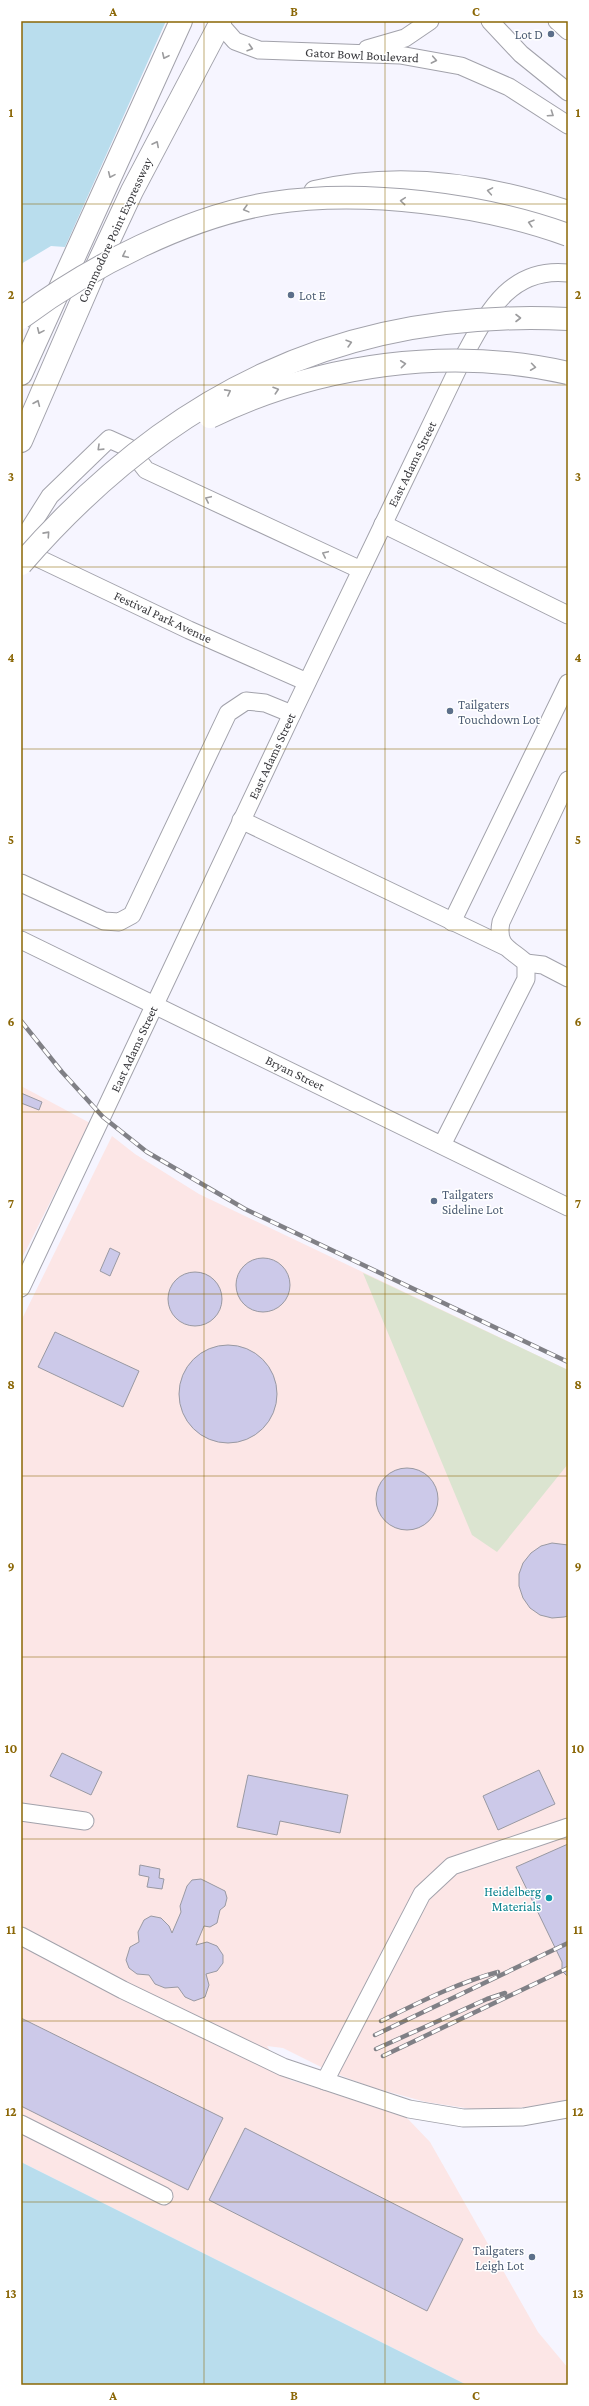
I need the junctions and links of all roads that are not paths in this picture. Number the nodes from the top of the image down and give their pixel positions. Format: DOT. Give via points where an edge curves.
graph roads {
  1 [pos="181,21"];
  2 [pos="430,21"];
  3 [pos="490,21"];
  4 [pos="557,21"];
  5 [pos="220,24"];
  6 [pos="568,31"];
  7 [pos="353,53"];
  8 [pos="568,92"];
  9 [pos="568,125"];
  10 [pos="272,203"];
  11 [pos="568,212"];
  12 [pos="568,235"];
  13 [pos="568,273"];
  14 [pos="21,318"];
  15 [pos="568,320"];
  16 [pos="568,373"];
  17 [pos="21,374"];
  18 [pos="22,440"];
  19 [pos="84,497"];
  20 [pos="383,524"];
  21 [pos="21,542"];
  22 [pos="21,550"];
  23 [pos="21,564"];
  24 [pos="361,570"];
  25 [pos="568,615"];
  26 [pos="307,682"];
  27 [pos="568,683"];
  28 [pos="292,714"];
  29 [pos="568,780"];
  30 [pos="241,820"];
  31 [pos="21,883"];
  32 [pos="452,922"];
  33 [pos="21,940"];
  34 [pos="504,946"];
  35 [pos="526,963"];
  36 [pos="568,978"];
  37 [pos="155,1004"];
  38 [pos="442,1145"];
  39 [pos="568,1207"];
  40 [pos="21,1288"];
  41 [pos="21,1812"];
  42 [pos="85,1821"];
  43 [pos="568,1827"];
  44 [pos="21,1936"];
  45 [pos="325,2081"];
  46 [pos="568,2109"];
  47 [pos="21,2124"];
  48 [pos="164,2196"];
  1 -- 17 [label="highway, Commodore Point Expressway, one-way"];
  2 -- 7 [label="street" via="405,38"];
  3 -- 8 [label="street" via="521,54"];
  4 -- 6 [label="street"];
  5 -- 7 [label="street, Gator Bowl Boulevard, one-way" via="235,41 255,49"];
  18 -- 5 [label="highway, Commodore Point Expressway, one-way" via="132,191"];
  7 -- 9 [label="street, Gator Bowl Boulevard, one-way" via="415,57 468,69 515,90"];
  11 -- 10 [label="highway, one-way, bridge" via="496,192 418,183 351,186"];
  12 -- 10 [label="highway, one-way, bridge" via="501,215 440,204 340,199"];
  10 -- 14 [label="highway, one-way, bridge" via="221,216 152,242 77,280"];
  13 -- 20 [label="street, East Adams Street" via="540,273 520,281 486,318 465,354"];
  19 -- 15 [label="highway, one-way, bridge" via="136,452 180,420 248,382 309,356 370,337 447,323 511,318"];
  19 -- 16 [label="highway, one-way, bridge" via="120,470 193,425 254,398 316,379 372,367 446,361 516,365"];
  23 -- 19 [label="highway, one-way, bridge"];
  20 -- 24 [label="street, East Adams Street"];
  20 -- 25 [label="street"];
  24 -- 21 [label="street, one-way" via="146,470 129,448 109,439 50,496"];
  22 -- 26 [label="street, Festival Park Avenue"];
  24 -- 26 [label="street, East Adams Street"];
  26 -- 28 [label="street, East Adams Street"];
  27 -- 32 [label="street"];
  28 -- 30 [label="street, East Adams Street"];
  28 -- 31 [label="street" via="265,703 246,701 228,713 132,915 119,922 104,921"];
  29 -- 34 [label="street" via="501,922 498,934"];
  30 -- 32 [label="street"];
  30 -- 37 [label="street, East Adams Street"];
  32 -- 34 [label="street"];
  33 -- 37 [label="street, Bryan Street"];
  34 -- 35 [label="street"];
  35 -- 36 [label="street" via="543,965"];
  35 -- 38 [label="street" via="526,979"];
  37 -- 38 [label="street, Bryan Street"];
  37 -- 40 [label="street, East Adams Street"];
  38 -- 39 [label="street, Bryan Street"];
  41 -- 42 [label="street"];
  43 -- 45 [label="street" via="452,1866 422,1894"];
  44 -- 45 [label="street" via="237,2046 283,2067"];
  45 -- 46 [label="street" via="409,2109 463,2118 523,2117"];
  47 -- 48 [label="street"];
}
